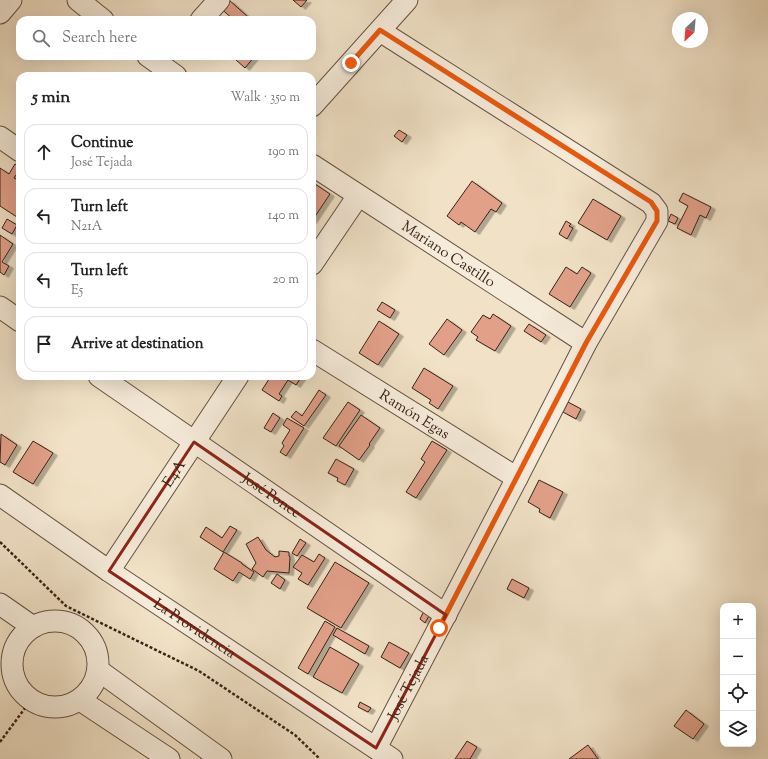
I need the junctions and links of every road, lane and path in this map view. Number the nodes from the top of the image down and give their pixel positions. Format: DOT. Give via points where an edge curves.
graph roads {
  1 [pos="11,0"];
  2 [pos="78,0"];
  3 [pos="219,0"];
  4 [pos="407,0"];
  5 [pos="0,14"];
  6 [pos="98,16"];
  7 [pos="205,16"];
  8 [pos="380,30"];
  9 [pos="316,102"];
  10 [pos="0,137"];
  11 [pos="16,148"];
  12 [pos="316,168"];
  13 [pos="358,196"];
  14 [pos="316,258"];
  15 [pos="0,307"];
  16 [pos="16,318"];
  17 [pos="586,343"];
  18 [pos="316,352"];
  19 [pos="105,380"];
  20 [pos="235,380"];
  21 [pos="194,442"];
  22 [pos="517,478"];
  23 [pos="0,495"];
  24 [pos="0,542"];
  25 [pos="109,571"];
  26 [pos="0,604"];
  27 [pos="446,615"];
  28 [pos="33,627"];
  29 [pos="6,650"];
  30 [pos="98,670"];
  31 [pos="31,700"];
  32 [pos="80,700"];
  33 [pos="0,742"];
  34 [pos="384,754"];
  35 [pos="169,759"];
  36 [pos="221,759"];
  37 [pos="320,759"];
  1 -- 5 [label="street"];
  2 -- 6 [label="street"];
  3 -- 7 [label="street"];
  4 -- 8 [label="street"];
  8 -- 9 [label="street"];
  8 -- 17 [label="street, José Tejada" via="651,202 657,211 657,221"];
  10 -- 11 [label="street"];
  12 -- 13 [label="street, Mariano Castillo"];
  13 -- 14 [label="street"];
  13 -- 17 [label="street, Mariano Castillo"];
  15 -- 16 [label="street"];
  17 -- 22 [label="street, José Tejada"];
  18 -- 22 [label="street, Ramón Egas"];
  19 -- 21 [label="street, José Ponce"];
  20 -- 21 [label="street, E4A"];
  21 -- 25 [label="street, E4A"];
  21 -- 27 [label="street, José Ponce"];
  22 -- 27 [label="street, José Tejada"];
  23 -- 25 [label="street, La Providencia"];
  24 -- 37 [label="path" via="66,606 199,671 295,735"];
  25 -- 34 [label="street, La Providencia"];
  26 -- 28 [label="street"];
  27 -- 34 [label="street, José Tejada"];
  28 -- 29 [label="street"];
  28 -- 30 [label="street" via="48,621 64,622 79,629 90,640 97,654"];
  29 -- 31 [label="street" via="18,688"];
  30 -- 32 [label="street" via="92,687"];
  30 -- 36 [label="street"];
  31 -- 32 [label="street" via="46,707 64,707"];
  31 -- 33 [label="path"];
  32 -- 35 [label="street"];
}
